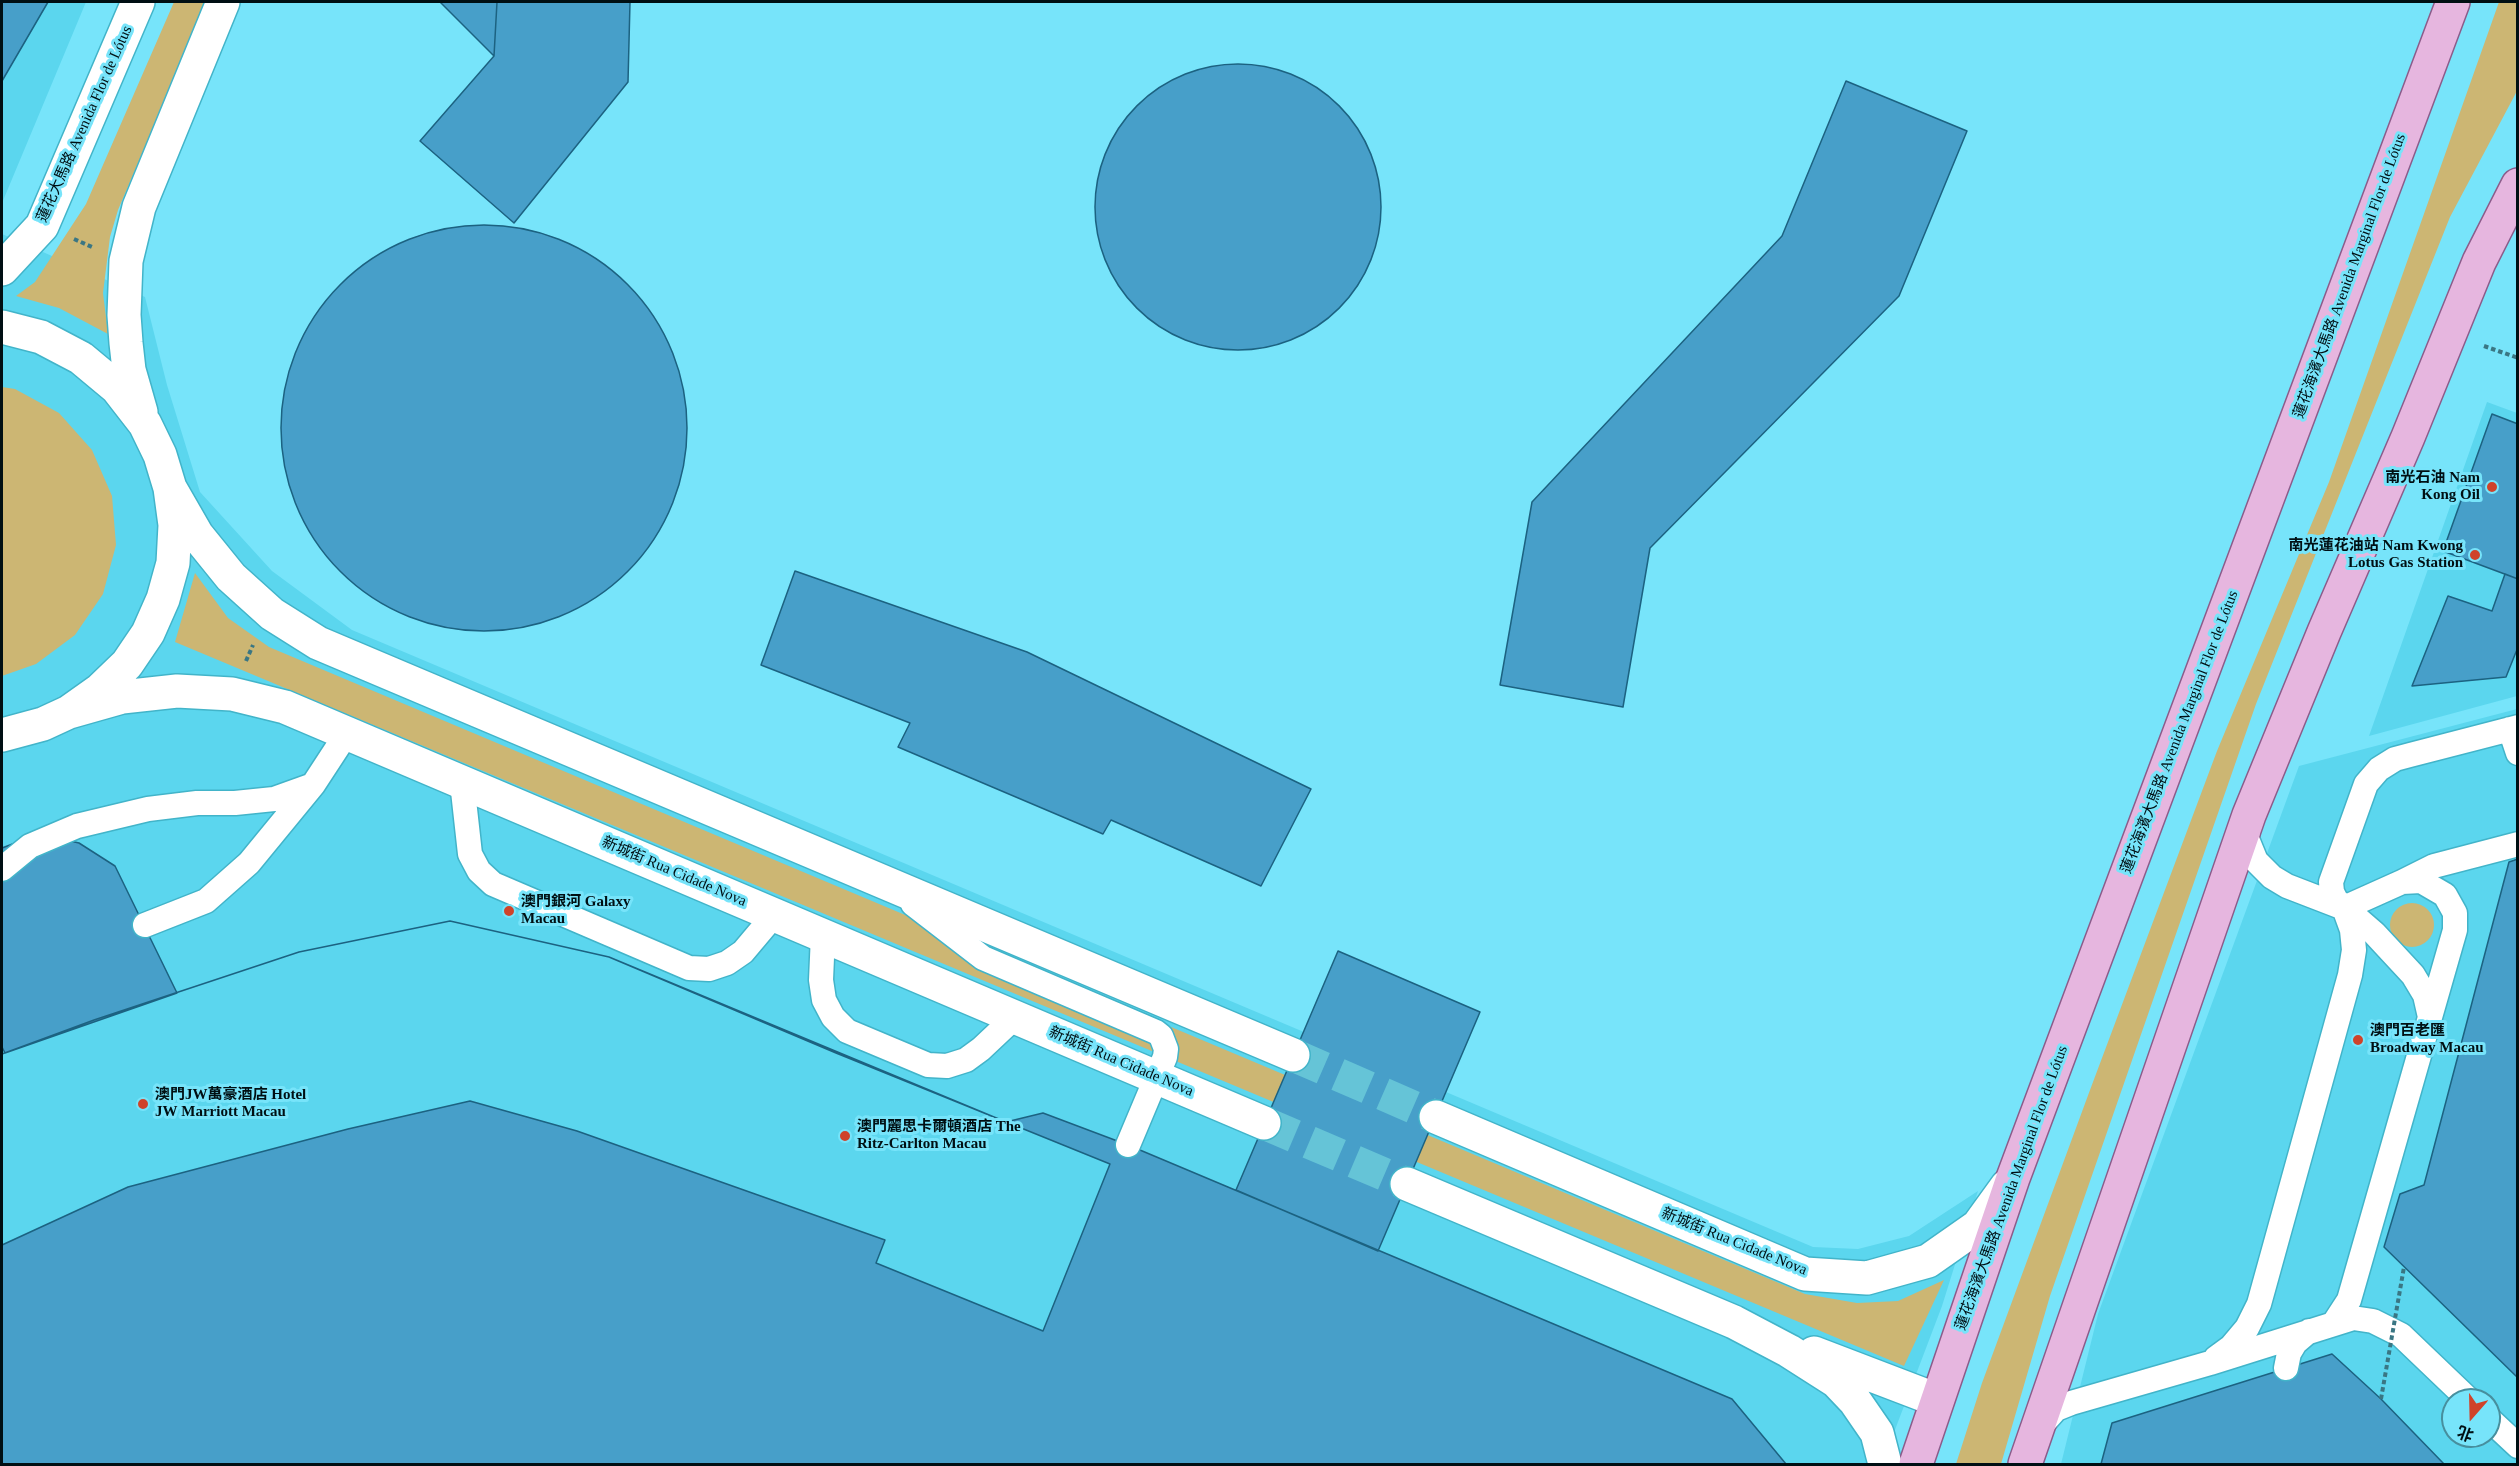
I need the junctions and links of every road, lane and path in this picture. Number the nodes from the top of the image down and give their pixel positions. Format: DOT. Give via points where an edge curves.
graph roads {
  1 [pos="138,2"];
  2 [pos="223,2"];
  3 [pos="2453,2"];
  4 [pos="2517,185"];
  5 [pos="42,226"];
  6 [pos="126,261"];
  7 [pos="2,269"];
  8 [pos="2,327"];
  9 [pos="145,424"];
  10 [pos="170,488"];
  11 [pos="268,610"];
  12 [pos="232,694"];
  13 [pos="69,712"];
  14 [pos="2514,728"];
  15 [pos="347,733"];
  16 [pos="6,736"];
  17 [pos="2517,753"];
  18 [pos="462,782"];
  19 [pos="313,785"];
  20 [pos="2249,815"];
  21 [pos="2517,844"];
  22 [pos="2,868"];
  23 [pos="2402,882"];
  24 [pos="890,886"];
  25 [pos="2344,908"];
  26 [pos="775,915"];
  27 [pos="145,925"];
  28 [pos="823,935"];
  29 [pos="1016,1017"];
  30 [pos="2430,1017"];
  31 [pos="1293,1055"];
  32 [pos="1157,1077"];
  33 [pos="1436,1117"];
  34 [pos="1264,1124"];
  35 [pos="1128,1145"];
  36 [pos="2013,1178"];
  37 [pos="1407,1184"];
  38 [pos="2404,1267"];
  39 [pos="1734,1322"];
  40 [pos="2334,1323"];
  41 [pos="2210,1363"];
  42 [pos="2457,1388"];
  43 [pos="2381,1399"];
  44 [pos="1937,1400"];
  45 [pos="2501,1431"];
  46 [pos="2517,1446"];
  47 [pos="2030,1450"];
  48 [pos="1885,1464"];
  49 [pos="1916,1464"];
  1 -- 5 [label="street, 蓮花大馬路 Avenida Flor de Lótus"];
  2 -- 6 [label="street" via="139,207"];
  3 -- 36 [label="main road, 蓮花海濱大馬路 Avenida Marginal Flor de Lótus"];
  4 -- 20 [label="main road" via="2479,262"];
  5 -- 6 [label="path"];
  5 -- 7 [label="street, 蓮花大馬路 Avenida Flor de Lótus"];
  6 -- 9 [label="street" via="124,315 129,370"];
  8 -- 9 [label="street" via="41,337 81,358 117,388"];
  9 -- 10 [label="street"];
  10 -- 11 [label="street" via="203,543 231,577"];
  10 -- 13 [label="street" via="175,525 172,563 163,599 148,633 120,670"];
  11 -- 12 [label="path"];
  11 -- 24 [label="street" via="318,643"];
  12 -- 13 [label="street, 新城街 Rua Cidade Nova" via="177,691 122,697"];
  12 -- 15 [label="street, 新城街 Rua Cidade Nova" via="285,707"];
  13 -- 16 [label="street"];
  14 -- 17 [label="lane"];
  14 -- 25 [label="lane" via="2396,759 2372,777 2366,784 2331,882 2332,892"];
  15 -- 18 [label="street, 新城街 Rua Cidade Nova"];
  15 -- 19 [label="lane"];
  18 -- 26 [label="street, 新城街 Rua Cidade Nova"];
  18 -- 26 [label="lane" via="470,854 479,871 493,884 689,968 709,969 728,963 743,952"];
  19 -- 22 [label="lane" via="274,799 148,809 77,826 30,846"];
  19 -- 27 [label="lane" via="249,863 206,901"];
  20 -- 25 [label="lane" via="2247,839 2256,861 2272,877"];
  20 -- 47 [label="main road"];
  21 -- 23 [label="lane" via="2434,866"];
  23 -- 25 [label="lane"];
  23 -- 30 [label="lane" via="2421,882 2445,895 2455,913 2455,930"];
  24 -- 31 [label="street"];
  24 -- 32 [label="lane" via="984,958 1156,1032 1166,1049"];
  25 -- 30 [label="lane" via="2413,975 2425,995"];
  25 -- 41 [label="lane" via="2354,950 2350,975 2259,1304 2247,1328"];
  26 -- 28 [label="street, 新城街 Rua Cidade Nova"];
  28 -- 29 [label="street, 新城街 Rua Cidade Nova"];
  28 -- 29 [label="lane" via="821,981 824,1000 833,1017 847,1031 927,1065 947,1066 966,1060"];
  29 -- 32 [label="street, 新城街 Rua Cidade Nova"];
  30 -- 40 [label="lane" via="2349,1300"];
  32 -- 34 [label="street, 新城街 Rua Cidade Nova"];
  32 -- 35 [label="lane"];
  33 -- 36 [label="street, 新城街 Rua Cidade Nova" via="1805,1274 1867,1278 1928,1261 1978,1226"];
  36 -- 44 [label="main road, 蓮花海濱大馬路 Avenida Marginal Flor de Lótus"];
  37 -- 39 [label="street"];
  38 -- 43 [label="path, bridge"];
  39 -- 44 [label="street"];
  39 -- 48 [label="street" via="1836,1381 1877,1433"];
  40 -- 41 [label="lane"];
  40 -- 42 [label="lane" via="2353,1318 2373,1321 2402,1335"];
  41 -- 47 [label="lane" via="2056,1409 2045,1418"];
  44 -- 49 [label="main road, 蓮花海濱大馬路 Avenida Marginal Flor de Lótus"];
  45 -- 46 [label="lane"];
}
